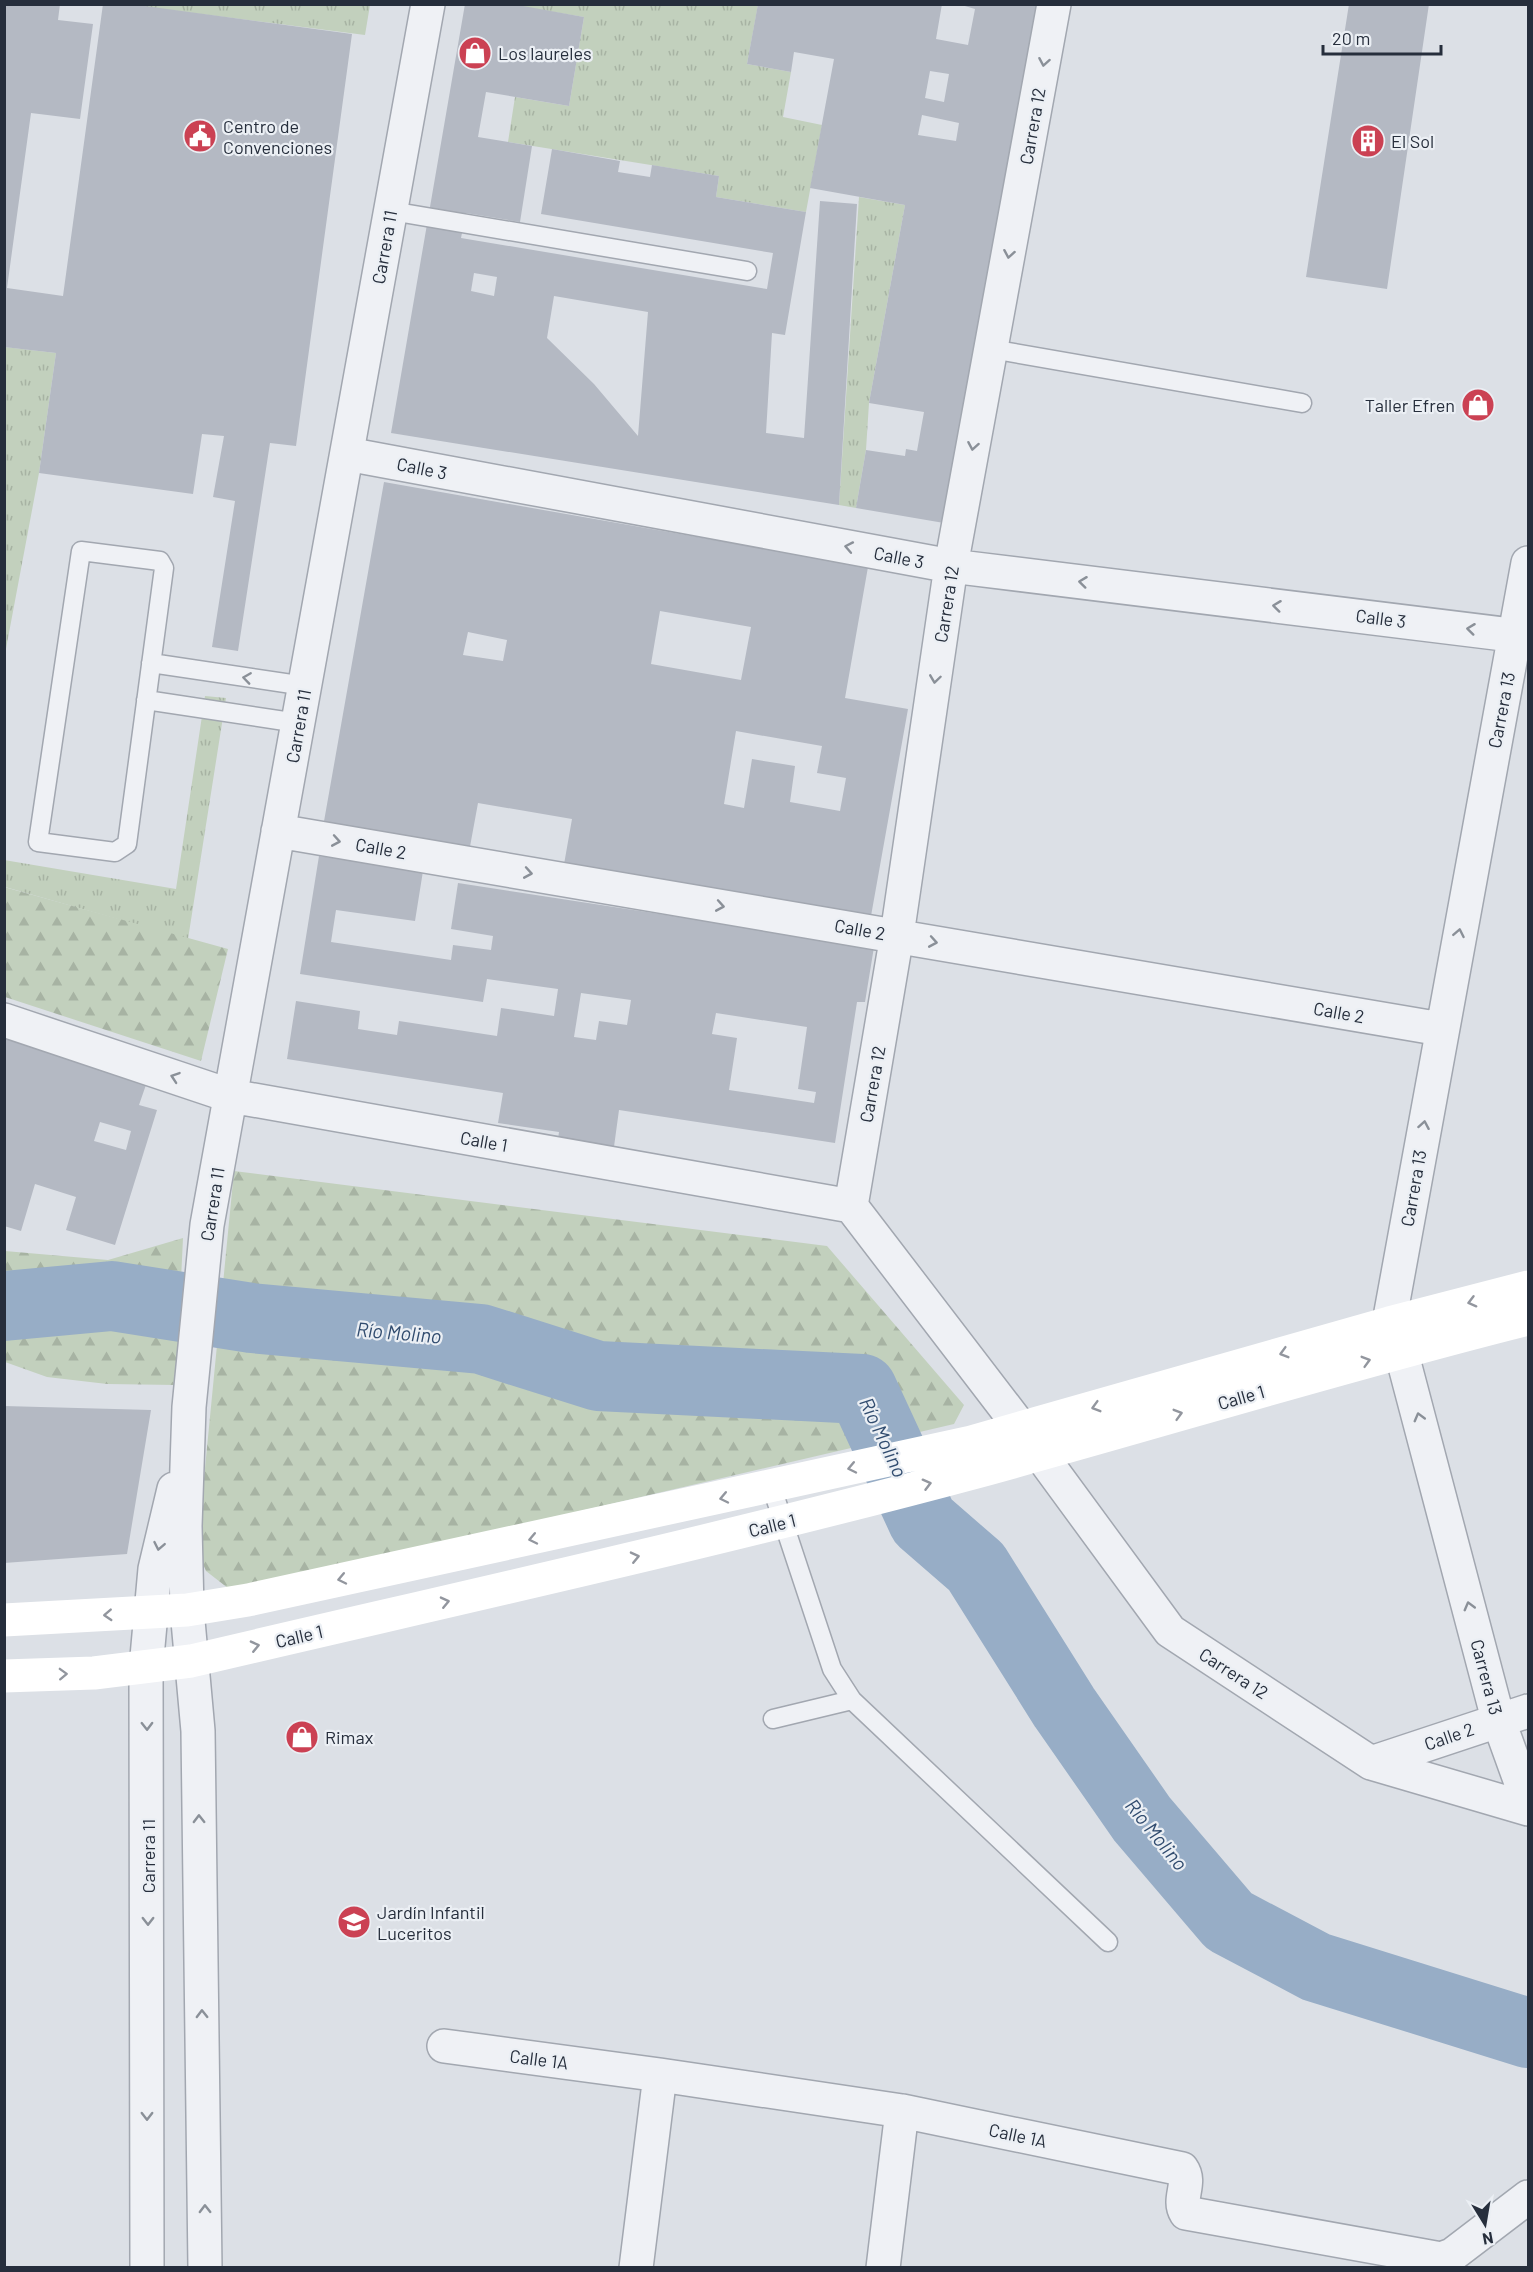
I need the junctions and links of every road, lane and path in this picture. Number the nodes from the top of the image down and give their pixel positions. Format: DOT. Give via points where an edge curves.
graph roads {
  1 [pos="428,4"];
  2 [pos="1054,4"];
  3 [pos="391,211"];
  4 [pos="747,271"];
  5 [pos="991,349"];
  6 [pos="1302,402"];
  7 [pos="347,454"];
  8 [pos="1528,563"];
  9 [pos="951,566"];
  10 [pos="1522,635"];
  11 [pos="151,663"];
  12 [pos="305,686"];
  13 [pos="146,700"];
  14 [pos="298,723"];
  15 [pos="278,831"];
  16 [pos="897,935"];
  17 [pos="4,1020"];
  18 [pos="1441,1029"];
  19 [pos="231,1096"];
  20 [pos="851,1206"];
  21 [pos="1528,1287"];
  22 [pos="1528,1320"];
  23 [pos="1395,1337"];
  24 [pos="1021,1428"];
  25 [pos="186,1449"];
  26 [pos="1040,1454"];
  27 [pos="976,1456"];
  28 [pos="772,1488"];
  29 [pos="783,1522"];
  30 [pos="187,1610"];
  31 [pos="149,1613"];
  32 [pos="4,1620"];
  33 [pos="191,1661"];
  34 [pos="146,1668"];
  35 [pos="4,1677"];
  36 [pos="852,1700"];
  37 [pos="1513,1715"];
  38 [pos="773,1719"];
  39 [pos="1371,1763"];
  40 [pos="1528,1802"];
  41 [pos="1528,1809"];
  42 [pos="1108,1942"];
  43 [pos="444,2046"];
  44 [pos="660,2075"];
  45 [pos="902,2112"];
  46 [pos="1528,2198"];
  47 [pos="147,2268"];
  48 [pos="206,2268"];
  49 [pos="636,2268"];
  50 [pos="883,2268"];
  1 -- 3 [label="street, Carrera 11"];
  2 -- 5 [label="street, Carrera 12, one-way"];
  3 -- 4 [label="lane"];
  3 -- 7 [label="street, Carrera 11"];
  5 -- 6 [label="lane"];
  5 -- 9 [label="street, Carrera 12, one-way"];
  9 -- 7 [label="street, Calle 3, one-way"];
  7 -- 12 [label="street, Carrera 11"];
  8 -- 10 [label="street, Carrera 13"];
  10 -- 9 [label="street, Calle 3, one-way"];
  9 -- 16 [label="street, Carrera 12, one-way"];
  18 -- 10 [label="street, Carrera 13, one-way"];
  12 -- 11 [label="lane, one-way"];
  11 -- 13 [label="lane"];
  11 -- 13 [label="lane" via="162,564 81,551 38,842 115,852 127,844"];
  12 -- 14 [label="street, Carrera 11"];
  13 -- 14 [label="lane"];
  14 -- 15 [label="street, Carrera 11"];
  15 -- 16 [label="street, Calle 2, one-way"];
  15 -- 19 [label="street, Carrera 11"];
  16 -- 18 [label="street, Calle 2, one-way"];
  16 -- 20 [label="street, Carrera 12"];
  19 -- 17 [label="street, one-way"];
  23 -- 18 [label="street, Carrera 13, one-way"];
  19 -- 20 [label="street, Calle 1"];
  19 -- 25 [label="street, Carrera 11" via="207,1225"];
  20 -- 24 [label="street"];
  21 -- 23 [label="main road, Calle 1, one-way"];
  22 -- 23 [label="main road, Calle 1"];
  23 -- 24 [label="main road, Calle 1, one-way"];
  26 -- 23 [label="main road, Calle 1, one-way"];
  37 -- 23 [label="street, Carrera 13, one-way"];
  24 -- 26 [label="street, Carrera 12"];
  24 -- 27 [label="main road, Calle 1"];
  25 -- 30 [label="street, Carrera 11"];
  25 -- 31 [label="street, Carrera 11, one-way" via="162,1529"];
  26 -- 27 [label="main road, Calle 1"];
  26 -- 39 [label="street, Carrera 12" via="1170,1630"];
  27 -- 28 [label="main road, Calle 1, one-way" via="821,1475"];
  29 -- 27 [label="main road, Calle 1, one-way" via="830,1510"];
  28 -- 29 [label="lane"];
  28 -- 30 [label="main road, Calle 1, one-way"];
  33 -- 29 [label="main road, Calle 1, one-way"];
  29 -- 36 [label="lane" via="832,1669"];
  30 -- 31 [label="main road, Calle 1"];
  30 -- 33 [label="street, Carrera 11"];
  31 -- 32 [label="main road, Calle 1, one-way"];
  31 -- 34 [label="street, Carrera 11"];
  33 -- 34 [label="main road, Calle 1"];
  48 -- 33 [label="street, Carrera 11, one-way" via="198,1731"];
  35 -- 34 [label="main road, Calle 1, one-way"];
  34 -- 47 [label="street, Carrera 11, one-way"];
  36 -- 38 [label="lane"];
  36 -- 42 [label="lane"];
  37 -- 39 [label="street, Calle 2"];
  37 -- 40 [label="street, Carrera 13"];
  39 -- 41 [label="street, Carrera 12"];
  43 -- 44 [label="street, Calle 1A"];
  44 -- 45 [label="street, Calle 1A"];
  44 -- 49 [label="street"];
  45 -- 46 [label="street, Calle 1A" via="1182,2169 1187,2177 1182,2204 1186,2213 1441,2259 1452,2255"];
  45 -- 50 [label="street"];
}
